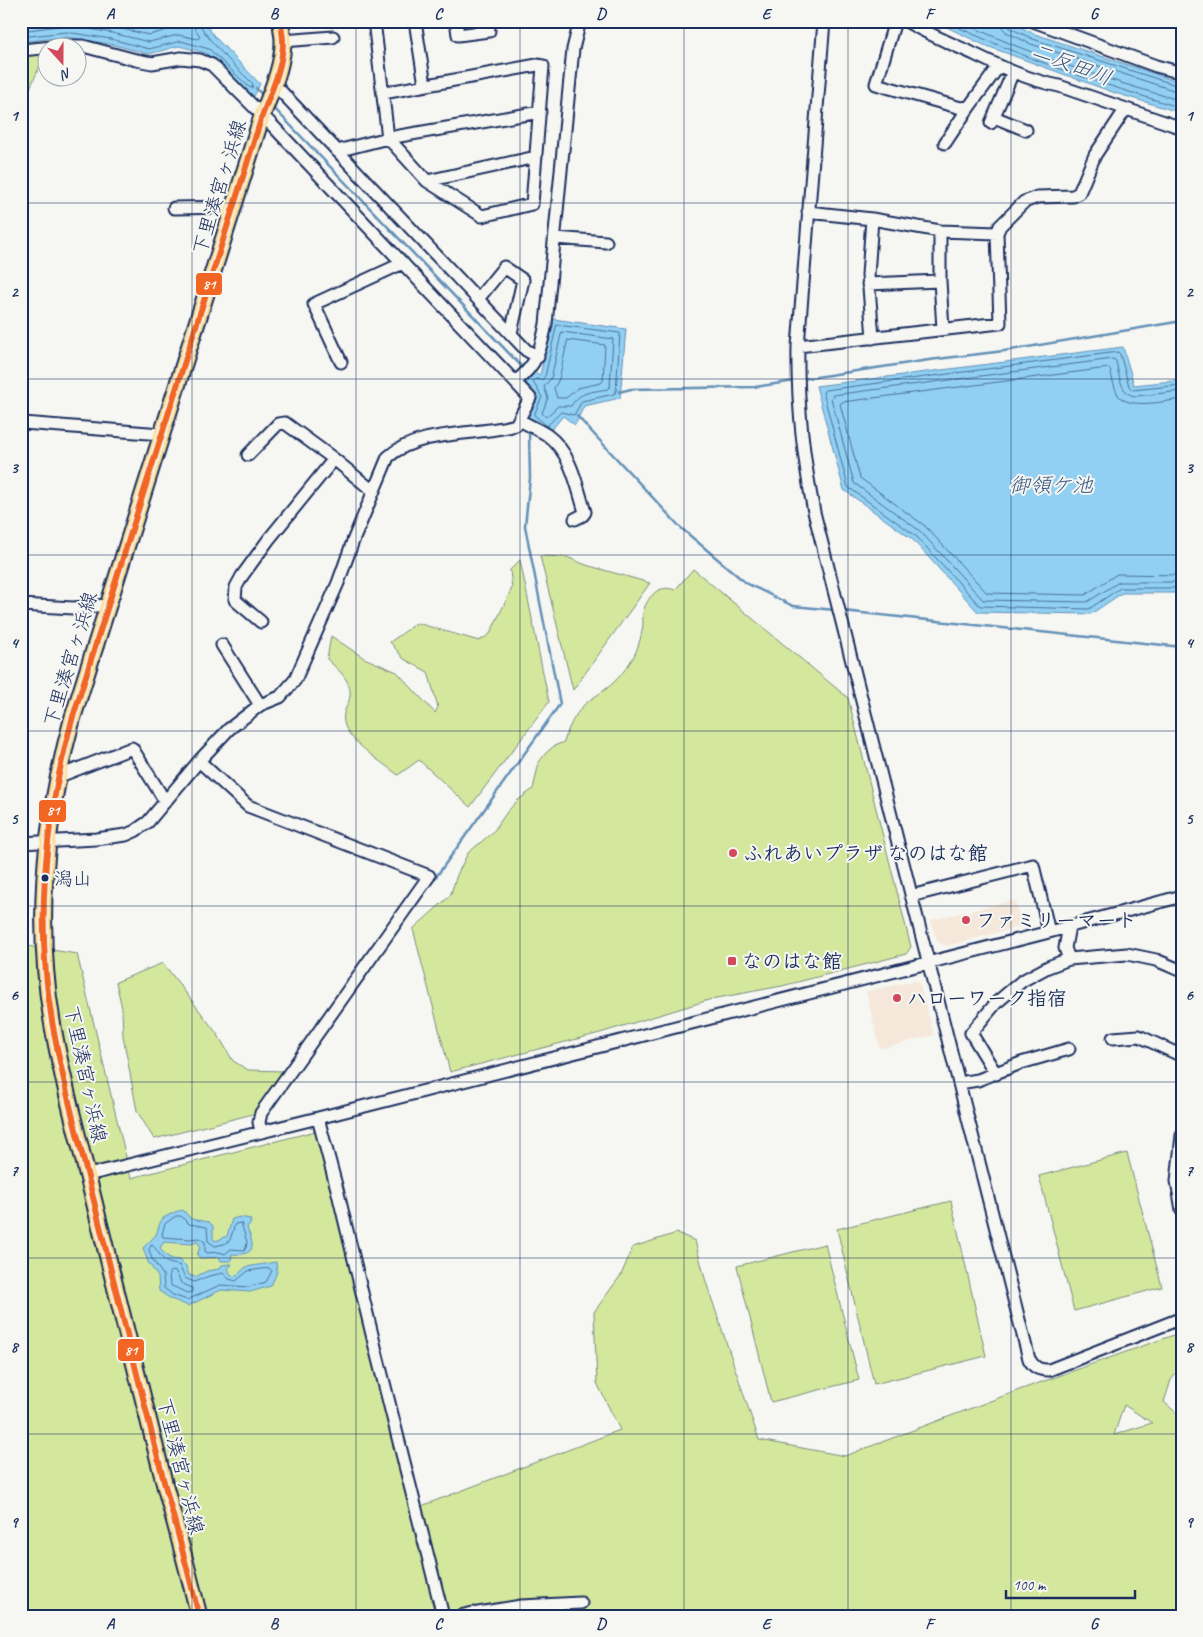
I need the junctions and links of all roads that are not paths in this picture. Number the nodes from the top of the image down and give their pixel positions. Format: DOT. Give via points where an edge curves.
graph roads {
  1 [pos="281,21"];
  2 [pos="374,21"];
  3 [pos="415,21"];
  4 [pos="456,21"];
  5 [pos="488,21"];
  6 [pos="580,21"];
  7 [pos="824,21"];
  8 [pos="895,21"];
  9 [pos="906,21"];
  10 [pos="1033,21"];
  11 [pos="1053,25"];
  12 [pos="333,36"];
  13 [pos="283,41"];
  14 [pos="21,50"];
  15 [pos="999,66"];
  16 [pos="1013,72"];
  17 [pos="1182,73"];
  18 [pos="274,84"];
  19 [pos="425,85"];
  20 [pos="383,93"];
  21 [pos="969,107"];
  22 [pos="1125,110"];
  23 [pos="540,112"];
  24 [pos="262,116"];
  25 [pos="1182,128"];
  26 [pos="1026,130"];
  27 [pos="388,138"];
  28 [pos="945,142"];
  29 [pos="338,151"];
  30 [pos="536,157"];
  31 [pos="427,180"];
  32 [pos="234,207"];
  33 [pos="174,208"];
  34 [pos="808,212"];
  35 [pos="872,219"];
  36 [pos="940,231"];
  37 [pos="997,234"];
  38 [pos="554,238"];
  39 [pos="606,242"];
  40 [pos="403,263"];
  41 [pos="940,281"];
  42 [pos="868,284"];
  43 [pos="478,299"];
  44 [pos="943,329"];
  45 [pos="511,334"];
  46 [pos="873,338"];
  47 [pos="798,346"];
  48 [pos="535,361"];
  49 [pos="341,362"];
  50 [pos="516,381"];
  51 [pos="519,420"];
  52 [pos="23,423"];
  53 [pos="161,434"];
  54 [pos="248,455"];
  55 [pos="334,459"];
  56 [pos="373,491"];
  57 [pos="575,519"];
  58 [pos="21,605"];
  59 [pos="107,605"];
  60 [pos="261,622"];
  61 [pos="222,645"];
  62 [pos="260,705"];
  63 [pos="199,761"];
  64 [pos="57,777"];
  65 [pos="165,801"];
  66 [pos="21,843"];
  67 [pos="48,843"];
  68 [pos="912,896"];
  69 [pos="1182,896"];
  70 [pos="1069,926"];
  71 [pos="1049,932"];
  72 [pos="1069,959"];
  73 [pos="928,962"];
  74 [pos="1182,971"];
  75 [pos="1113,1038"];
  76 [pos="1069,1049"];
  77 [pos="1182,1056"];
  78 [pos="996,1074"];
  79 [pos="959,1083"];
  80 [pos="318,1118"];
  81 [pos="261,1132"];
  82 [pos="1182,1135"];
  83 [pos="88,1175"];
  84 [pos="1182,1210"];
  85 [pos="1182,1318"];
  86 [pos="581,1603"];
  87 [pos="481,1615"];
  88 [pos="199,1616"];
  89 [pos="443,1616"];
  90 [pos="460,1616"];
  1 -- 13 [label="main road, 下里湊宮ヶ浜線"];
  2 -- 20 [label="street"];
  3 -- 19 [label="street"];
  4 -- 5 [label="street" via="458,35 489,31"];
  6 -- 38 [label="street" via="573,49"];
  7 -- 34 [label="street"];
  8 -- 21 [label="street" via="876,84 961,108"];
  9 -- 15 [label="street"];
  10 -- 11 [label="street"];
  11 -- 17 [label="street" via="1156,66"];
  12 -- 13 [label="street"];
  13 -- 18 [label="main road, 下里湊宮ヶ浜線"];
  14 -- 24 [label="street" via="83,46 152,63 181,58 200,60 212,66"];
  15 -- 16 [label="street"];
  15 -- 21 [label="street"];
  16 -- 22 [label="street"];
  16 -- 26 [label="street" via="993,120"];
  18 -- 24 [label="main road, 下里湊宮ヶ浜線"];
  18 -- 29 [label="street"];
  19 -- 20 [label="street"];
  19 -- 23 [label="street" via="543,66"];
  20 -- 27 [label="street"];
  21 -- 28 [label="street"];
  22 -- 25 [label="street"];
  22 -- 37 [label="street" via="1095,155 1079,193 1037,197 1024,202 1000,226"];
  23 -- 27 [label="street"];
  23 -- 30 [label="street"];
  24 -- 32 [label="main road, 下里湊宮ヶ浜線"];
  24 -- 40 [label="street"];
  27 -- 29 [label="street"];
  27 -- 31 [label="street"];
  29 -- 43 [label="street"];
  30 -- 31 [label="street"];
  30 -- 31 [label="street" via="532,204 482,216"];
  32 -- 33 [label="street"];
  32 -- 53 [label="main road, 下里湊宮ヶ浜線"];
  34 -- 35 [label="street"];
  34 -- 47 [label="street"];
  35 -- 36 [label="street"];
  35 -- 42 [label="street"];
  36 -- 37 [label="street"];
  36 -- 41 [label="street"];
  37 -- 44 [label="street" via="1000,323"];
  38 -- 39 [label="street"];
  38 -- 48 [label="street" via="546,324"];
  40 -- 49 [label="street" via="314,304"];
  40 -- 50 [label="street"];
  41 -- 42 [label="street"];
  41 -- 44 [label="street"];
  42 -- 46 [label="street"];
  43 -- 45 [label="street"];
  43 -- 45 [label="street" via="504,267 523,280"];
  44 -- 46 [label="street"];
  45 -- 48 [label="street"];
  46 -- 47 [label="street"];
  47 -- 68 [label="street" via="798,391 809,486"];
  48 -- 50 [label="street"];
  50 -- 51 [label="street" via="530,398"];
  51 -- 56 [label="street" via="516,425 502,429 460,433 402,447 388,458"];
  51 -- 57 [label="street" via="547,436 565,456 585,512"];
  52 -- 53 [label="street"];
  53 -- 59 [label="main road, 下里湊宮ヶ浜線"];
  54 -- 55 [label="street" via="278,424 285,423"];
  55 -- 56 [label="street"];
  55 -- 60 [label="street" via="269,539 236,587 235,600"];
  56 -- 62 [label="street" via="338,583 295,680 280,697"];
  58 -- 59 [label="street" via="73,608"];
  59 -- 64 [label="main road, 下里湊宮ヶ浜線"];
  61 -- 62 [label="street"];
  62 -- 63 [label="street" via="230,729"];
  63 -- 65 [label="street"];
  63 -- 81 [label="street" via="248,806 428,876 261,1113"];
  64 -- 65 [label="street" via="132,748"];
  64 -- 67 [label="main road, 下里湊宮ヶ浜線"];
  65 -- 67 [label="street" via="148,822 126,835"];
  66 -- 67 [label="street"];
  67 -- 83 [label="main road, 下里湊宮ヶ浜線" via="44,919 48,988 58,1052"];
  68 -- 71 [label="street" via="1033,866"];
  68 -- 73 [label="street"];
  69 -- 70 [label="street"];
  70 -- 71 [label="street"];
  70 -- 72 [label="street" via="1065,948"];
  71 -- 73 [label="street"];
  72 -- 74 [label="street" via="1126,954 1156,960"];
  72 -- 78 [label="street" via="1022,981 996,1003 971,1033"];
  73 -- 79 [label="street"];
  73 -- 80 [label="street"];
  75 -- 77 [label="street" via="1139,1036"];
  76 -- 78 [label="street"];
  78 -- 79 [label="street"];
  79 -- 85 [label="street" via="1029,1359 1035,1367 1049,1370"];
  80 -- 81 [label="street"];
  80 -- 89 [label="street"];
  81 -- 83 [label="street"];
  82 -- 84 [label="street" via="1178,1181"];
  83 -- 88 [label="main road, 下里湊宮ヶ浜線"];
  86 -- 87 [label="street" via="521,1606"];
  87 -- 90 [label="street"];
}
